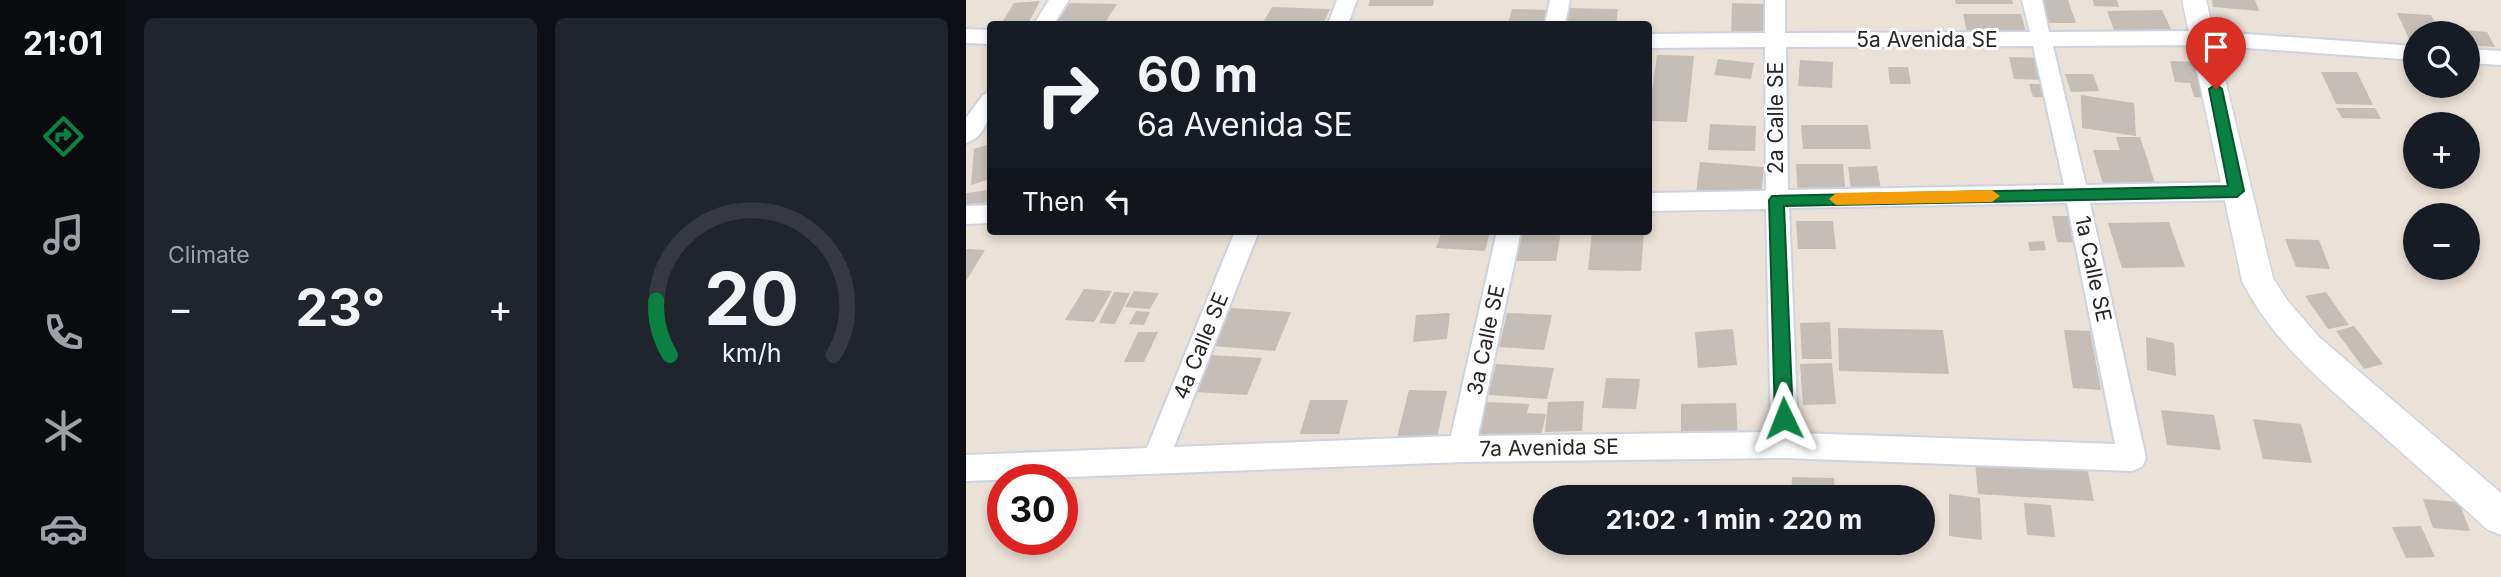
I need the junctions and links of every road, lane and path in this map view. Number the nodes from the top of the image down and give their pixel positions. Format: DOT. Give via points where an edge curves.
graph roads {
  1 [pos="1059,0"];
  2 [pos="1348,0"];
  3 [pos="1560,0"];
  4 [pos="1775,0"];
  5 [pos="2032,0"];
  6 [pos="2194,0"];
  7 [pos="1046,21"];
  8 [pos="1339,21"];
  9 [pos="1556,21"];
  10 [pos="966,36"];
  11 [pos="987,37"];
  12 [pos="2205,38"];
  13 [pos="2041,40"];
  14 [pos="1652,41"];
  15 [pos="1776,41"];
  16 [pos="2403,51"];
  17 [pos="2480,57"];
  18 [pos="2501,58"];
  19 [pos="987,104"];
  20 [pos="966,135"];
  21 [pos="2237,191"];
  22 [pos="2077,194"];
  23 [pos="1777,200"];
  24 [pos="1652,202"];
  25 [pos="987,214"];
  26 [pos="966,215"];
  27 [pos="1245,235"];
  28 [pos="1508,235"];
  29 [pos="1785,445"];
  30 [pos="1462,449"];
  31 [pos="2132,458"];
  32 [pos="1155,461"];
  33 [pos="966,468"];
  34 [pos="2501,517"];
  1 -- 7 [label="street"];
  2 -- 8 [label="street"];
  3 -- 9 [label="street"];
  4 -- 15 [label="street, 2a Calle SE"];
  5 -- 13 [label="street, 1a Calle SE"];
  6 -- 12 [label="street"];
  10 -- 11 [label="street"];
  12 -- 13 [label="street, 5a Avenida SE"];
  12 -- 16 [label="street, 5a Avenida SE"];
  12 -- 21 [label="street"];
  13 -- 15 [label="street, 5a Avenida SE"];
  13 -- 22 [label="street, 1a Calle SE"];
  14 -- 15 [label="street, 5a Avenida SE"];
  15 -- 23 [label="street, 2a Calle SE"];
  17 -- 18 [label="street"];
  19 -- 20 [label="street"];
  21 -- 22 [label="street"];
  21 -- 34 [label="street" via="2258,281 2276,310 2307,347"];
  22 -- 23 [label="street"];
  22 -- 31 [label="street, 1a Calle SE"];
  23 -- 24 [label="street"];
  23 -- 29 [label="street, 2a Calle SE"];
  25 -- 26 [label="street"];
  27 -- 32 [label="street, 4a Calle SE"];
  28 -- 30 [label="street, 3a Calle SE"];
  29 -- 30 [label="street, 7a Avenida SE"];
  29 -- 31 [label="street, 7a Avenida SE"];
  30 -- 32 [label="street, 7a Avenida SE"];
  32 -- 33 [label="street, 7a Avenida SE"];
}
